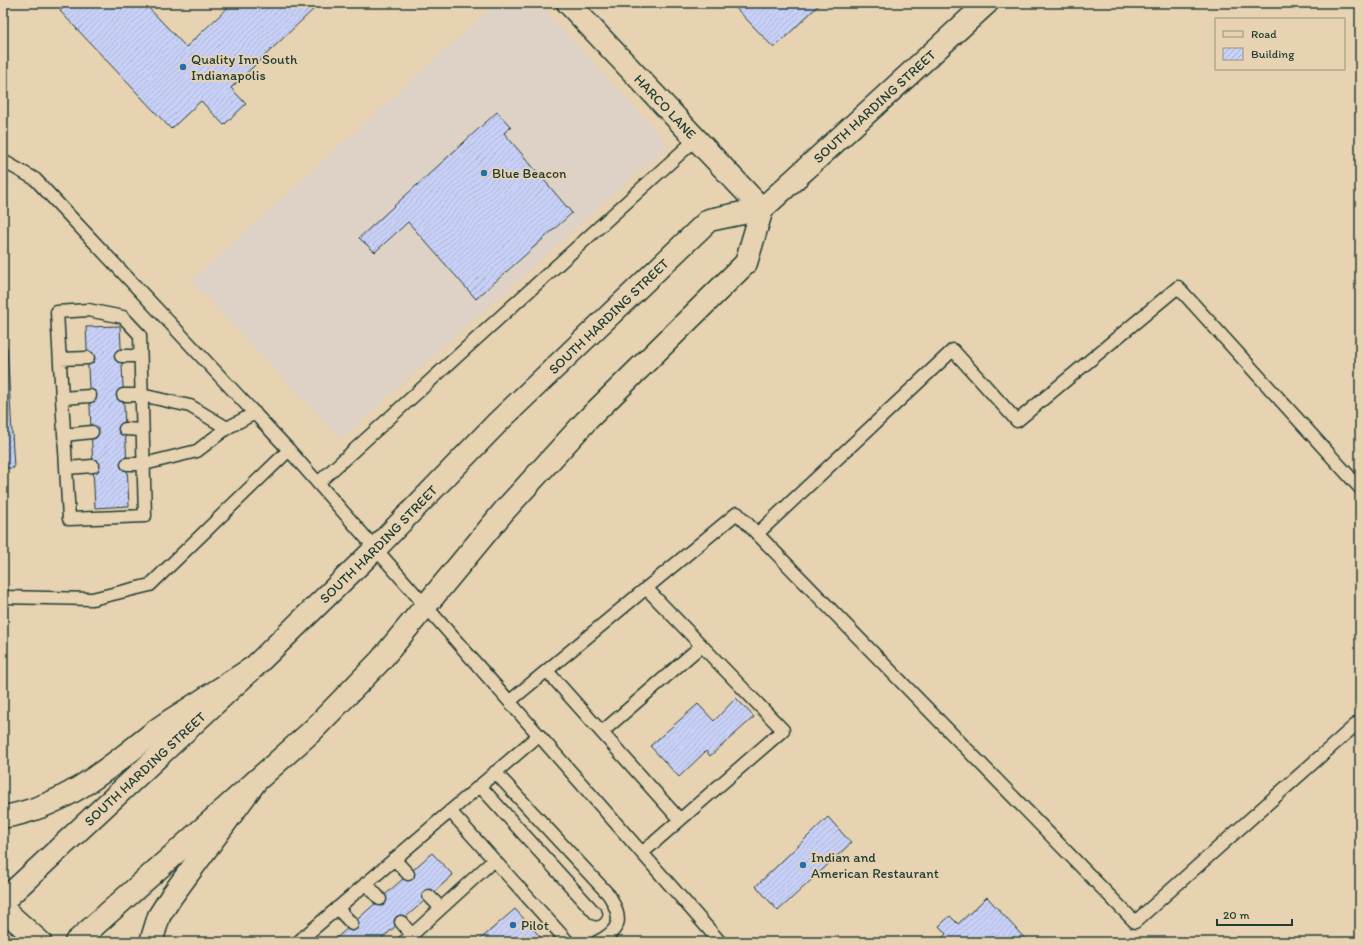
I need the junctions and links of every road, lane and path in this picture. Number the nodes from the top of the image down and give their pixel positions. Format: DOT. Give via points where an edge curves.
graph roads {
  1 [pos="568,3"];
  2 [pos="987,3"];
  3 [pos="696,139"];
  4 [pos="3,161"];
  5 [pos="762,209"];
  6 [pos="121,356"];
  7 [pos="140,356"];
  8 [pos="88,358"];
  9 [pos="60,359"];
  10 [pos="123,395"];
  11 [pos="141,395"];
  12 [pos="90,396"];
  13 [pos="62,398"];
  14 [pos="255,413"];
  15 [pos="227,428"];
  16 [pos="125,429"];
  17 [pos="142,430"];
  18 [pos="92,432"];
  19 [pos="64,435"];
  20 [pos="289,450"];
  21 [pos="127,464"];
  22 [pos="144,464"];
  23 [pos="93,466"];
  24 [pos="66,468"];
  25 [pos="318,483"];
  26 [pos="1360,488"];
  27 [pos="757,534"];
  28 [pos="376,548"];
  29 [pos="646,588"];
  30 [pos="3,597"];
  31 [pos="427,605"];
  32 [pos="701,646"];
  33 [pos="254,667"];
  34 [pos="547,670"];
  35 [pos="510,701"];
  36 [pos="1360,721"];
  37 [pos="602,732"];
  38 [pos="539,735"];
  39 [pos="495,772"];
  40 [pos="256,781"];
  41 [pos="480,786"];
  42 [pos="450,811"];
  43 [pos="3,817"];
  44 [pos="680,820"];
  45 [pos="642,853"];
  46 [pos="394,859"];
  47 [pos="494,860"];
  48 [pos="408,874"];
  49 [pos="366,883"];
  50 [pos="429,896"];
  51 [pos="380,899"];
  52 [pos="3,901"];
  53 [pos="338,908"];
  54 [pos="441,908"];
  55 [pos="3,909"];
  56 [pos="596,914"];
  57 [pos="401,922"];
  58 [pos="352,924"];
  59 [pos="408,938"];
  60 [pos="40,942"];
  61 [pos="76,942"];
  62 [pos="151,942"];
  63 [pos="298,942"];
  64 [pos="568,942"];
  65 [pos="597,942"];
  66 [pos="720,942"];
  1 -- 3 [label="main road, HARCO LANE"];
  2 -- 5 [label="main road, SOUTH HARDING STREET"];
  3 -- 5 [label="main road, HARCO LANE"];
  3 -- 25 [label="lane"];
  4 -- 14 [label="lane" via="35,179"];
  5 -- 28 [label="main road, SOUTH HARDING STREET" via="709,220 498,422"];
  5 -- 31 [label="main road" via="746,263 586,421 504,511"];
  6 -- 7 [label="lane"];
  7 -- 9 [label="lane" via="140,335 123,318 88,310 57,312"];
  7 -- 11 [label="lane"];
  8 -- 9 [label="lane"];
  9 -- 13 [label="lane"];
  10 -- 11 [label="lane"];
  11 -- 15 [label="lane" via="190,406"];
  11 -- 17 [label="lane"];
  12 -- 13 [label="lane"];
  13 -- 19 [label="lane"];
  14 -- 15 [label="lane"];
  14 -- 20 [label="lane"];
  15 -- 22 [label="lane" via="197,450"];
  16 -- 17 [label="lane"];
  17 -- 22 [label="lane"];
  18 -- 19 [label="lane"];
  19 -- 24 [label="lane"];
  20 -- 25 [label="lane"];
  20 -- 30 [label="lane" via="150,585 92,599"];
  21 -- 22 [label="lane"];
  22 -- 24 [label="lane" via="145,516 69,519"];
  23 -- 24 [label="lane"];
  25 -- 28 [label="lane"];
  26 -- 27 [label="lane" via="1178,287 1017,421 953,350"];
  27 -- 29 [label="lane" via="737,513"];
  27 -- 36 [label="lane" via="1135,922"];
  28 -- 31 [label="lane"];
  28 -- 33 [label="main road, SOUTH HARDING STREET"];
  29 -- 32 [label="lane"];
  29 -- 34 [label="lane"];
  31 -- 35 [label="lane"];
  31 -- 40 [label="main road" via="380,661 328,715"];
  32 -- 37 [label="lane"];
  32 -- 44 [label="lane" via="782,730"];
  33 -- 43 [label="main road" via="155,731 80,788 55,802 23,814"];
  33 -- 52 [label="main road, SOUTH HARDING STREET"];
  34 -- 35 [label="lane"];
  34 -- 37 [label="lane"];
  35 -- 38 [label="lane"];
  37 -- 44 [label="lane"];
  38 -- 39 [label="lane"];
  38 -- 45 [label="lane"];
  39 -- 41 [label="lane"];
  39 -- 65 [label="lane" via="615,904 619,917 616,928"];
  40 -- 61 [label="main road"];
  40 -- 62 [label="main road" via="171,897 159,916"];
  41 -- 42 [label="lane"];
  41 -- 56 [label="lane"];
  42 -- 46 [label="lane"];
  42 -- 47 [label="lane"];
  44 -- 45 [label="lane"];
  45 -- 66 [label="lane"];
  46 -- 48 [label="lane"];
  46 -- 49 [label="lane"];
  47 -- 54 [label="lane"];
  47 -- 64 [label="lane"];
  49 -- 51 [label="lane"];
  49 -- 53 [label="lane"];
  50 -- 54 [label="lane"];
  53 -- 58 [label="lane"];
  53 -- 63 [label="lane"];
  54 -- 59 [label="lane"];
  55 -- 60 [label="main road"];
  57 -- 59 [label="lane"];
}
